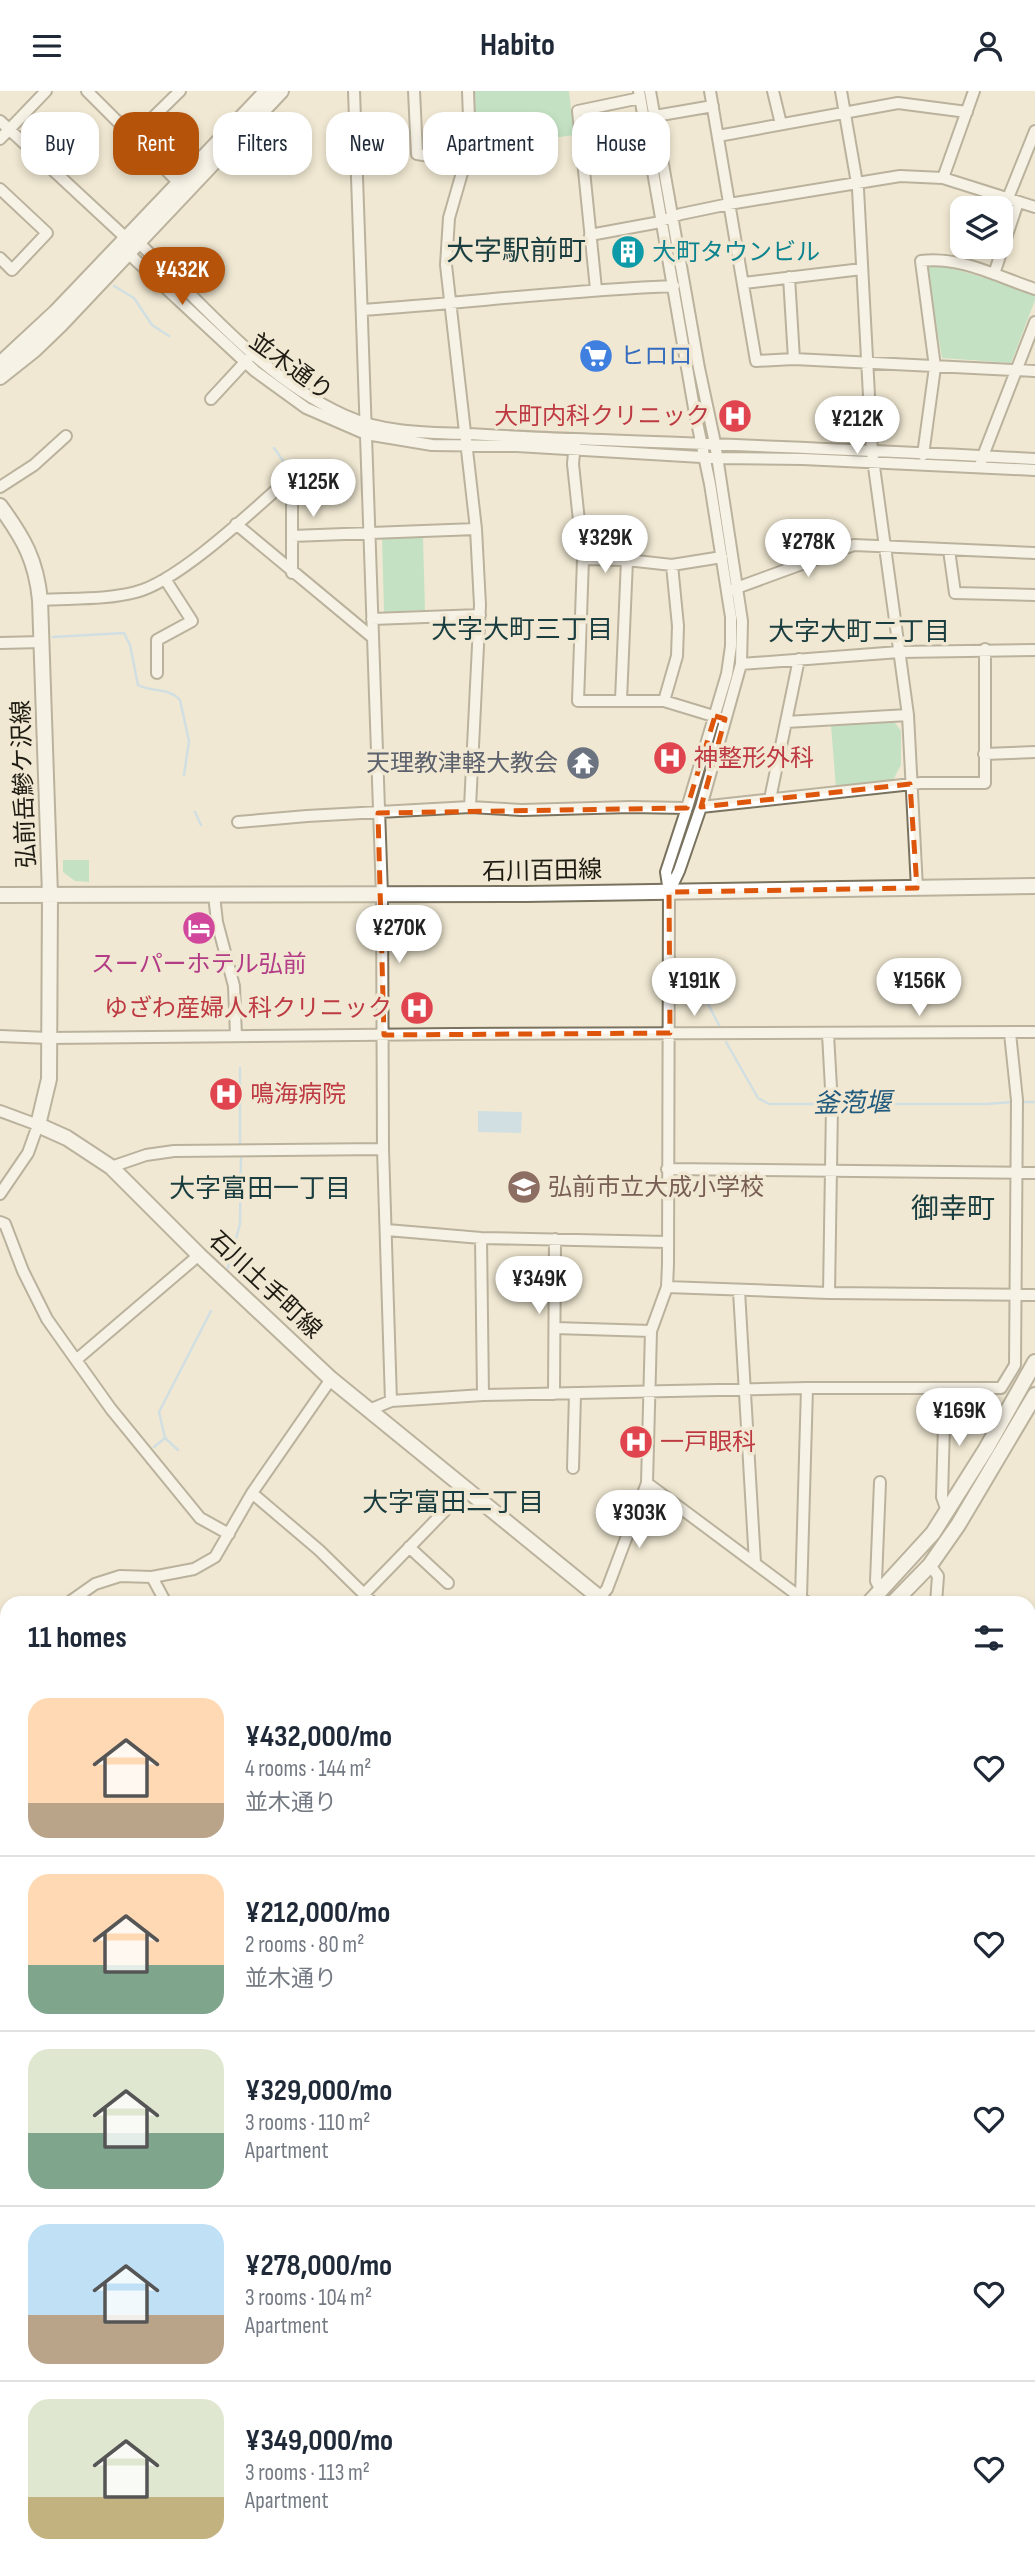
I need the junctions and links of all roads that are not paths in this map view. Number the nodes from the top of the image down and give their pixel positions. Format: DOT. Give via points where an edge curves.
graph roads {
  1 [pos="87,91"];
  2 [pos="180,91"];
  3 [pos="267,91"];
  4 [pos="281,91"];
  5 [pos="354,91"];
  6 [pos="414,91"];
  7 [pos="468,91"];
  8 [pos="650,91"];
  9 [pos="710,91"];
  10 [pos="773,91"];
  11 [pos="841,91"];
  12 [pos="909,91"];
  13 [pos="974,91"];
  14 [pos="43,92"];
  15 [pos="640,94"];
  16 [pos="905,104"];
  17 [pos="713,106"];
  18 [pos="159,112"];
  19 [pos="469,112"];
  20 [pos="654,112"];
  21 [pos="845,112"];
  22 [pos="967,112"];
  23 [pos="670,113"];
  24 [pos="113,117"];
  25 [pos="0,121"];
  26 [pos="781,124"];
  27 [pos="9,129"];
  28 [pos="1035,131"];
  29 [pos="718,137"];
  30 [pos="0,139"];
  31 [pos="1032,143"];
  32 [pos="423,155"];
  33 [pos="171,175"];
  34 [pos="462,175"];
  35 [pos="662,175"];
  36 [pos="943,178"];
  37 [pos="857,182"];
  38 [pos="179,183"];
  39 [pos="0,189"];
  40 [pos="1000,196"];
  41 [pos="1013,200"];
  42 [pos="729,204"];
  43 [pos="1035,207"];
  44 [pos="667,219"];
  45 [pos="590,235"];
  46 [pos="131,244"];
  47 [pos="0,258"];
  48 [pos="998,259"];
  49 [pos="862,269"];
  50 [pos="994,274"];
  51 [pos="789,277"];
  52 [pos="744,283"];
  53 [pos="674,286"];
  54 [pos="596,289"];
  55 [pos="1035,289"];
  56 [pos="451,305"];
  57 [pos="362,310"];
  58 [pos="1035,322"];
  59 [pos="248,358"];
  60 [pos="794,359"];
  61 [pos="867,362"];
  62 [pos="0,364"];
  63 [pos="935,367"];
  64 [pos="1016,370"];
  65 [pos="1035,371"];
  66 [pos="0,377"];
  67 [pos="211,399"];
  68 [pos="366,428"];
  69 [pos="66,436"];
  70 [pos="466,440"];
  71 [pos="715,443"];
  72 [pos="575,444"];
  73 [pos="700,444"];
  74 [pos="872,452"];
  75 [pos="923,454"];
  76 [pos="703,457"];
  77 [pos="718,458"];
  78 [pos="1035,459"];
  79 [pos="981,462"];
  80 [pos="875,464"];
  81 [pos="1035,470"];
  82 [pos="0,487"];
  83 [pos="0,506"];
  84 [pos="236,524"];
  85 [pos="476,529"];
  86 [pos="370,533"];
  87 [pos="292,536"];
  88 [pos="887,546"];
  89 [pos="949,550"];
  90 [pos="1035,554"];
  91 [pos="722,557"];
  92 [pos="583,559"];
  93 [pos="627,560"];
  94 [pos="672,565"];
  95 [pos="292,573"];
  96 [pos="165,579"];
  97 [pos="732,589"];
  98 [pos="1035,595"];
  99 [pos="40,600"];
  100 [pos="480,615"];
  101 [pos="372,619"];
  102 [pos="372,637"];
  103 [pos="42,642"];
  104 [pos="0,643"];
  105 [pos="985,649"];
  106 [pos="1035,650"];
  107 [pos="899,652"];
  108 [pos="799,659"];
  109 [pos="741,664"];
  110 [pos="157,673"];
  111 [pos="621,700"];
  112 [pos="664,701"];
  113 [pos="908,715"];
  114 [pos="720,718"];
  115 [pos="786,722"];
  116 [pos="1035,753"];
  117 [pos="984,754"];
  118 [pos="910,784"];
  119 [pos="771,799"];
  120 [pos="470,807"];
  121 [pos="701,807"];
  122 [pos="687,808"];
  123 [pos="378,813"];
  124 [pos="238,823"];
  125 [pos="1035,886"];
  126 [pos="917,888"];
  127 [pos="669,892"];
  128 [pos="0,895"];
  129 [pos="50,895"];
  130 [pos="214,895"];
  131 [pos="382,895"];
  132 [pos="670,1033"];
  133 [pos="1010,1033"];
  134 [pos="1035,1033"];
  135 [pos="828,1034"];
  136 [pos="0,1035"];
  137 [pos="384,1035"];
  138 [pos="236,1037"];
  139 [pos="49,1038"];
  140 [pos="0,1111"];
  141 [pos="38,1125"];
  142 [pos="383,1149"];
  143 [pos="110,1167"];
  144 [pos="667,1169"];
  145 [pos="831,1171"];
  146 [pos="1018,1172"];
  147 [pos="1035,1173"];
  148 [pos="0,1194"];
  149 [pos="0,1222"];
  150 [pos="387,1230"];
  151 [pos="481,1238"];
  152 [pos="555,1239"];
  153 [pos="667,1242"];
  154 [pos="199,1255"];
  155 [pos="667,1287"];
  156 [pos="739,1291"];
  157 [pos="829,1293"];
  158 [pos="1015,1293"];
  159 [pos="1035,1294"];
  160 [pos="555,1328"];
  161 [pos="650,1331"];
  162 [pos="75,1360"];
  163 [pos="1035,1362"];
  164 [pos="331,1379"];
  165 [pos="807,1388"];
  166 [pos="945,1389"];
  167 [pos="744,1391"];
  168 [pos="648,1392"];
  169 [pos="554,1394"];
  170 [pos="575,1394"];
  171 [pos="483,1395"];
  172 [pos="1035,1395"];
  173 [pos="391,1401"];
  174 [pos="369,1410"];
  175 [pos="573,1468"];
  176 [pos="880,1482"];
  177 [pos="648,1483"];
  178 [pos="466,1489"];
  179 [pos="252,1493"];
  180 [pos="947,1511"];
  181 [pos="229,1534"];
  182 [pos="410,1547"];
  183 [pos="755,1563"];
  184 [pos="930,1565"];
  185 [pos="152,1577"];
  186 [pos="448,1583"];
  187 [pos="881,1590"];
  188 [pos="364,1594"];
  189 [pos="78,1596"];
  190 [pos="162,1596"];
  191 [pos="592,1596"];
  192 [pos="602,1596"];
  193 [pos="799,1596"];
  194 [pos="804,1596"];
  195 [pos="875,1596"];
  196 [pos="900,1596"];
  197 [pos="937,1596"];
  1 -- 24 [label="street"];
  2 -- 18 [label="street"];
  3 -- 38 [label="main road"];
  4 -- 46 [label="main road"];
  5 -- 57 [label="street"];
  6 -- 32 [label="street" via="417,154"];
  7 -- 19 [label="street"];
  8 -- 20 [label="street"];
  9 -- 17 [label="street"];
  10 -- 26 [label="street"];
  11 -- 21 [label="street"];
  12 -- 16 [label="street"];
  13 -- 22 [label="street"];
  14 -- 27 [label="street"];
  15 -- 44 [label="street"];
  15 -- 45 [label="street" via="578,111"];
  16 -- 21 [label="street"];
  16 -- 22 [label="street"];
  17 -- 23 [label="street"];
  17 -- 29 [label="street"];
  21 -- 26 [label="street"];
  21 -- 37 [label="street"];
  22 -- 36 [label="street"];
  25 -- 27 [label="street, 並木通り"];
  26 -- 29 [label="street"];
  27 -- 30 [label="street"];
  27 -- 46 [label="street, 並木通り"];
  28 -- 31 [label="street"];
  29 -- 42 [label="street"];
  31 -- 41 [label="street"];
  33 -- 38 [label="street"];
  34 -- 56 [label="street" via="446,241"];
  35 -- 44 [label="street"];
  36 -- 37 [label="street" via="900,176"];
  36 -- 40 [label="street"];
  37 -- 42 [label="street"];
  37 -- 49 [label="street"];
  38 -- 46 [label="main road"];
  39 -- 47 [label="street" via="47,233 12,270"];
  41 -- 43 [label="street"];
  42 -- 44 [label="street"];
  42 -- 52 [label="street"];
  44 -- 45 [label="street"];
  44 -- 53 [label="street"];
  44 -- 71 [label="street"];
  45 -- 54 [label="street"];
  46 -- 59 [label="street, 並木通り"];
  46 -- 62 [label="main road"];
  46 -- 66 [label="main road" via="60,325"];
  48 -- 50 [label="street"];
  49 -- 51 [label="street"];
  49 -- 61 [label="street"];
  50 -- 55 [label="street"];
  50 -- 63 [label="street" via="936,259 921,261"];
  51 -- 52 [label="street"];
  51 -- 60 [label="street"];
  52 -- 60 [label="street" via="757,361"];
  53 -- 54 [label="street"];
  53 -- 73 [label="street"];
  54 -- 56 [label="street"];
  56 -- 57 [label="street"];
  56 -- 70 [label="street"];
  57 -- 68 [label="street"];
  58 -- 64 [label="street"];
  59 -- 67 [label="street"];
  59 -- 68 [label="street, 並木通り"];
  60 -- 61 [label="street"];
  61 -- 63 [label="street"];
  61 -- 74 [label="street"];
  63 -- 64 [label="street"];
  63 -- 75 [label="street"];
  64 -- 65 [label="street"];
  64 -- 79 [label="street"];
  68 -- 70 [label="street, 並木通り"];
  68 -- 86 [label="street"];
  69 -- 82 [label="street"];
  70 -- 72 [label="street, 並木通り"];
  70 -- 85 [label="street"];
  71 -- 73 [label="street, 並木通り"];
  71 -- 74 [label="street, 並木通り"];
  71 -- 77 [label="street"];
  72 -- 73 [label="street, 並木通り"];
  72 -- 76 [label="street, 並木通り"];
  72 -- 92 [label="street"];
  73 -- 76 [label="street"];
  74 -- 75 [label="street, 並木通り"];
  74 -- 80 [label="street"];
  75 -- 79 [label="street, 並木通り"];
  76 -- 77 [label="street, 並木通り"];
  76 -- 91 [label="street"];
  77 -- 80 [label="street, 並木通り"];
  77 -- 97 [label="street"];
  78 -- 79 [label="street, 並木通り"];
  79 -- 80 [label="street, 並木通り"];
  79 -- 81 [label="street, 並木通り"];
  80 -- 88 [label="street"];
  83 -- 99 [label="main road, 弘前岳鰺ケ沢線" via="30,551"];
  84 -- 87 [label="street" via="286,481 292,487"];
  84 -- 95 [label="street"];
  84 -- 96 [label="street"];
  85 -- 86 [label="street"];
  85 -- 100 [label="street"];
  86 -- 87 [label="street"];
  86 -- 101 [label="street"];
  87 -- 95 [label="street"];
  88 -- 89 [label="street"];
  88 -- 97 [label="street" via="854,545"];
  88 -- 107 [label="street"];
  89 -- 90 [label="street"];
  89 -- 98 [label="street" via="955,593"];
  91 -- 94 [label="street"];
  91 -- 97 [label="street"];
  92 -- 93 [label="street"];
  92 -- 111 [label="street" via="579,701"];
  93 -- 94 [label="street"];
  93 -- 111 [label="street"];
  94 -- 112 [label="street" via="677,656"];
  95 -- 102 [label="street"];
  96 -- 99 [label="street" via="137,592"];
  96 -- 110 [label="street" via="192,621 158,640"];
  97 -- 109 [label="street" via="742,621"];
  97 -- 114 [label="street" via="731,646"];
  99 -- 103 [label="main road, 弘前岳鰺ケ沢線"];
  100 -- 101 [label="street"];
  100 -- 120 [label="street"];
  101 -- 102 [label="street"];
  102 -- 123 [label="street"];
  103 -- 104 [label="street"];
  103 -- 129 [label="main road, 弘前岳鰺ケ沢線"];
  105 -- 106 [label="street"];
  105 -- 107 [label="street"];
  105 -- 117 [label="street"];
  107 -- 108 [label="street"];
  107 -- 113 [label="street"];
  108 -- 109 [label="street"];
  108 -- 115 [label="street"];
  109 -- 114 [label="street"];
  111 -- 112 [label="street"];
  112 -- 114 [label="street"];
  113 -- 115 [label="street"];
  113 -- 118 [label="street"];
  114 -- 121 [label="street"];
  114 -- 122 [label="street"];
  115 -- 119 [label="street"];
  116 -- 117 [label="street"];
  117 -- 118 [label="street" via="985,783"];
  118 -- 119 [label="street"];
  118 -- 126 [label="street"];
  119 -- 121 [label="street"];
  120 -- 122 [label="street"];
  120 -- 123 [label="street"];
  121 -- 127 [label="street"];
  122 -- 127 [label="street" via="666,872"];
  123 -- 124 [label="street"];
  123 -- 131 [label="street"];
  125 -- 126 [label="main road, 石川百田線"];
  126 -- 127 [label="main road, 石川百田線"];
  127 -- 131 [label="main road, 石川百田線"];
  127 -- 132 [label="street"];
  128 -- 129 [label="main road, 弘前岳鰺ケ沢線"];
  129 -- 130 [label="main road, 石川百田線"];
  129 -- 139 [label="main road"];
  130 -- 131 [label="main road, 石川百田線"];
  130 -- 138 [label="street" via="234,986"];
  131 -- 137 [label="street"];
  132 -- 135 [label="street"];
  132 -- 137 [label="street"];
  132 -- 144 [label="street"];
  133 -- 134 [label="street"];
  133 -- 135 [label="street"];
  133 -- 146 [label="street"];
  135 -- 145 [label="street"];
  136 -- 139 [label="street"];
  137 -- 138 [label="street"];
  137 -- 142 [label="street"];
  138 -- 139 [label="street"];
  139 -- 141 [label="main road" via="49,1079"];
  140 -- 141 [label="street"];
  141 -- 143 [label="main road, 石川土手町線"];
  141 -- 148 [label="street" via="28,1153"];
  142 -- 143 [label="street" via="202,1150 146,1155"];
  142 -- 150 [label="street"];
  143 -- 154 [label="main road, 石川土手町線"];
  144 -- 145 [label="street"];
  144 -- 153 [label="street"];
  145 -- 146 [label="street"];
  145 -- 157 [label="street"];
  146 -- 147 [label="street"];
  146 -- 158 [label="street"];
  149 -- 162 [label="street" via="5,1224 47,1319"];
  150 -- 151 [label="street"];
  150 -- 173 [label="street"];
  151 -- 152 [label="street"];
  151 -- 171 [label="street"];
  152 -- 153 [label="street"];
  152 -- 160 [label="street"];
  153 -- 155 [label="street"];
  154 -- 162 [label="street"];
  154 -- 164 [label="main road, 石川土手町線"];
  155 -- 156 [label="street"];
  155 -- 161 [label="street"];
  156 -- 157 [label="street"];
  156 -- 167 [label="street"];
  157 -- 158 [label="street"];
  158 -- 159 [label="street"];
  158 -- 166 [label="street" via="1015,1365 1001,1388"];
  160 -- 161 [label="street"];
  160 -- 169 [label="street"];
  161 -- 168 [label="street"];
  162 -- 181 [label="street" via="200,1518"];
  163 -- 180 [label="main road"];
  164 -- 174 [label="main road, 石川土手町線"];
  164 -- 179 [label="street"];
  165 -- 166 [label="street"];
  165 -- 167 [label="street"];
  165 -- 194 [label="street"];
  166 -- 180 [label="street" via="942,1497"];
  167 -- 168 [label="street"];
  167 -- 183 [label="street"];
  168 -- 170 [label="street"];
  168 -- 177 [label="street"];
  169 -- 170 [label="street"];
  169 -- 171 [label="street"];
  170 -- 175 [label="street"];
  171 -- 173 [label="street"];
  172 -- 184 [label="main road"];
  173 -- 174 [label="street"];
  174 -- 178 [label="main road, 石川土手町線"];
  176 -- 187 [label="street" via="876,1581"];
  177 -- 183 [label="street"];
  177 -- 192 [label="street"];
  178 -- 182 [label="street"];
  178 -- 191 [label="main road, 石川土手町線"];
  179 -- 181 [label="street"];
  179 -- 188 [label="street"];
  180 -- 187 [label="main road" via="914,1556"];
  181 -- 185 [label="street" via="205,1563"];
  182 -- 186 [label="street"];
  182 -- 188 [label="street"];
  183 -- 193 [label="street"];
  184 -- 196 [label="main road"];
  184 -- 197 [label="street" via="939,1576"];
  185 -- 189 [label="street" via="120,1576 95,1584"];
  185 -- 190 [label="street"];
  187 -- 195 [label="main road"];
}
